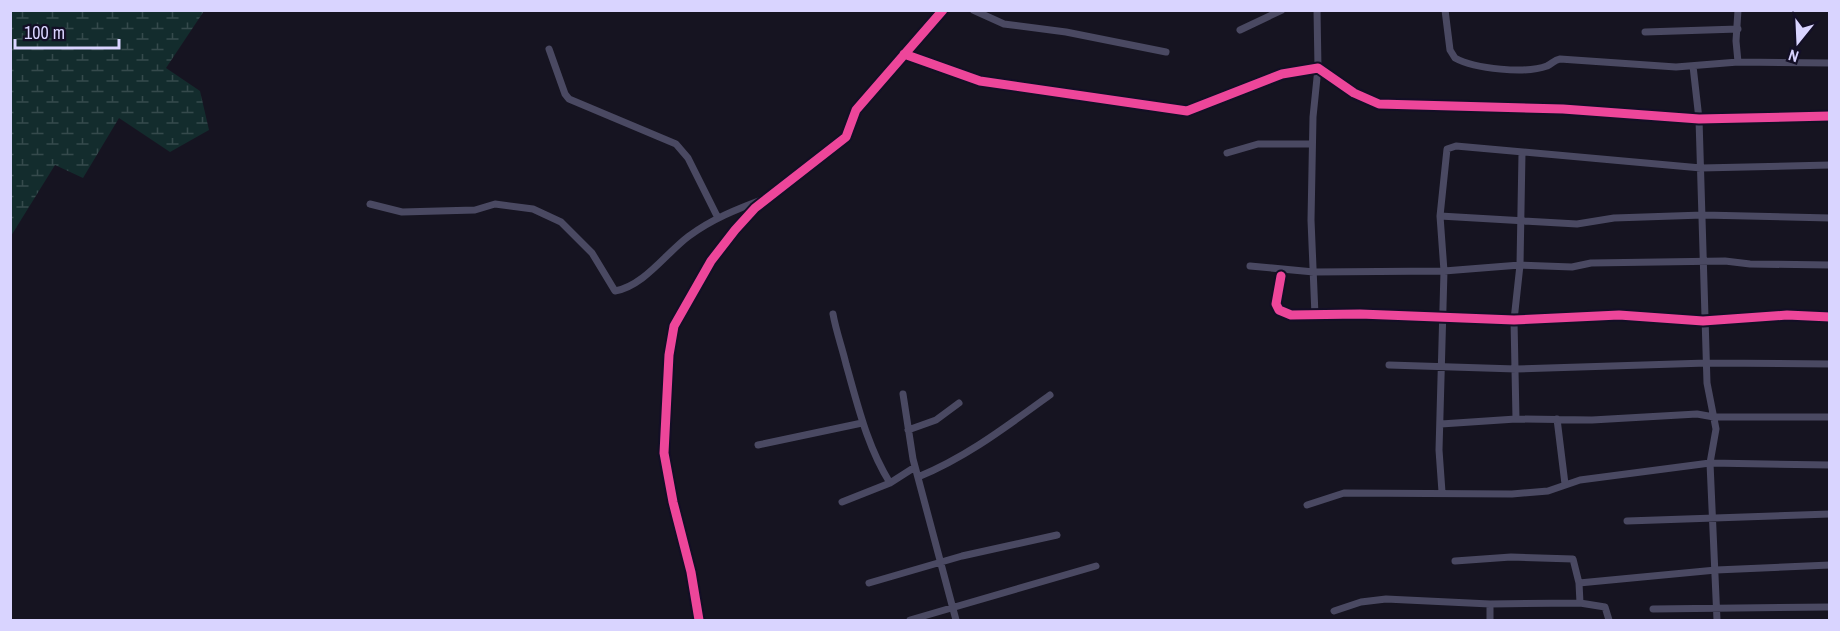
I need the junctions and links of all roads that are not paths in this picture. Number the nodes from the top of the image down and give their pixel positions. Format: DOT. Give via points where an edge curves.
graph roads {
  1 [pos="943,10"];
  2 [pos="974,10"];
  3 [pos="1282,10"];
  4 [pos="1317,10"];
  5 [pos="1445,10"];
  6 [pos="1738,10"];
  7 [pos="1738,28"];
  8 [pos="1240,30"];
  9 [pos="1645,32"];
  10 [pos="549,49"];
  11 [pos="1166,52"];
  12 [pos="904,54"];
  13 [pos="1738,62"];
  14 [pos="1830,63"];
  15 [pos="1692,66"];
  16 [pos="1318,68"];
  17 [pos="1830,116"];
  18 [pos="1699,119"];
  19 [pos="1312,144"];
  20 [pos="1227,153"];
  21 [pos="1522,153"];
  22 [pos="1830,165"];
  23 [pos="1701,168"];
  24 [pos="769,198"];
  25 [pos="370,204"];
  26 [pos="1703,215"];
  27 [pos="1440,216"];
  28 [pos="718,218"];
  29 [pos="1830,218"];
  30 [pos="1519,219"];
  31 [pos="1701,262"];
  32 [pos="1520,265"];
  33 [pos="1250,266"];
  34 [pos="1830,266"];
  35 [pos="1444,271"];
  36 [pos="1314,272"];
  37 [pos="1281,276"];
  38 [pos="833,314"];
  39 [pos="1315,315"];
  40 [pos="1442,317"];
  41 [pos="1830,317"];
  42 [pos="1514,320"];
  43 [pos="1703,321"];
  44 [pos="1707,363"];
  45 [pos="1830,364"];
  46 [pos="1389,365"];
  47 [pos="1442,368"];
  48 [pos="1516,369"];
  49 [pos="903,394"];
  50 [pos="1050,395"];
  51 [pos="959,402"];
  52 [pos="1714,417"];
  53 [pos="1830,417"];
  54 [pos="1516,419"];
  55 [pos="1557,420"];
  56 [pos="862,423"];
  57 [pos="1441,424"];
  58 [pos="908,430"];
  59 [pos="758,445"];
  60 [pos="1710,463"];
  61 [pos="1830,465"];
  62 [pos="915,468"];
  63 [pos="918,477"];
  64 [pos="890,483"];
  65 [pos="1565,484"];
  66 [pos="1442,492"];
  67 [pos="842,502"];
  68 [pos="1307,505"];
  69 [pos="1830,514"];
  70 [pos="1713,516"];
  71 [pos="1627,521"];
  72 [pos="1057,535"];
  73 [pos="1455,561"];
  74 [pos="942,564"];
  75 [pos="1830,565"];
  76 [pos="1096,566"];
  77 [pos="1716,570"];
  78 [pos="869,583"];
  79 [pos="1579,583"];
  80 [pos="1580,603"];
  81 [pos="1490,604"];
  82 [pos="1717,608"];
  83 [pos="1830,608"];
  84 [pos="953,609"];
  85 [pos="1653,609"];
  86 [pos="1334,611"];
  87 [pos="699,621"];
  88 [pos="910,621"];
  89 [pos="956,621"];
  90 [pos="1490,621"];
  91 [pos="1609,621"];
  92 [pos="1717,621"];
  1 -- 12 [label="street"];
  2 -- 11 [label="street" via="1004,24"];
  3 -- 8 [label="street"];
  4 -- 16 [label="street"];
  5 -- 15 [label="street" via="1452,55 1476,66 1503,70 1547,66 1560,59"];
  6 -- 7 [label="street"];
  7 -- 9 [label="street"];
  7 -- 13 [label="street"];
  10 -- 28 [label="street" via="569,99 676,144 688,158"];
  12 -- 16 [label="street" via="980,81 1187,111 1282,74"];
  12 -- 24 [label="street" via="856,110 846,137"];
  13 -- 14 [label="street"];
  13 -- 15 [label="street"];
  15 -- 18 [label="street"];
  16 -- 18 [label="street" via="1354,93 1379,104 1563,109"];
  16 -- 19 [label="street"];
  17 -- 18 [label="street"];
  18 -- 23 [label="street"];
  19 -- 20 [label="street" via="1258,144"];
  19 -- 36 [label="street"];
  21 -- 23 [label="street"];
  21 -- 27 [label="street" via="1456,146 1447,149"];
  21 -- 30 [label="street"];
  22 -- 23 [label="street"];
  23 -- 26 [label="street"];
  24 -- 28 [label="street"];
  24 -- 87 [label="street" via="735,230 711,261 678,318 671,339 666,472 692,572"];
  25 -- 28 [label="street" via="402,212 475,210 495,204 533,208 561,222 592,253 615,291 644,275 691,235"];
  26 -- 29 [label="street"];
  26 -- 30 [label="street" via="1577,224"];
  26 -- 31 [label="street"];
  27 -- 30 [label="street"];
  27 -- 35 [label="street"];
  30 -- 32 [label="street"];
  31 -- 32 [label="street"];
  31 -- 34 [label="street"];
  31 -- 43 [label="street"];
  32 -- 35 [label="street"];
  32 -- 42 [label="street"];
  33 -- 36 [label="street"];
  35 -- 36 [label="street"];
  35 -- 40 [label="street"];
  36 -- 39 [label="street"];
  37 -- 39 [label="street" via="1276,304 1279,310 1291,315"];
  38 -- 56 [label="street"];
  39 -- 40 [label="street"];
  40 -- 42 [label="street"];
  40 -- 47 [label="street"];
  41 -- 43 [label="street" via="1787,315"];
  42 -- 43 [label="street" via="1618,315"];
  42 -- 48 [label="street"];
  43 -- 44 [label="street"];
  44 -- 45 [label="street"];
  44 -- 48 [label="street"];
  44 -- 52 [label="street" via="1708,396"];
  46 -- 47 [label="street"];
  47 -- 48 [label="street"];
  47 -- 57 [label="street"];
  48 -- 54 [label="street"];
  49 -- 58 [label="street"];
  50 -- 63 [label="street" via="982,445"];
  51 -- 58 [label="street" via="936,420"];
  52 -- 53 [label="street"];
  52 -- 55 [label="street" via="1697,414"];
  52 -- 60 [label="street" via="1716,437"];
  54 -- 55 [label="street"];
  54 -- 57 [label="street"];
  55 -- 65 [label="street"];
  56 -- 59 [label="street"];
  56 -- 64 [label="street" via="874,457"];
  57 -- 66 [label="street"];
  58 -- 62 [label="street"];
  60 -- 61 [label="street"];
  60 -- 65 [label="street"];
  60 -- 70 [label="street"];
  62 -- 63 [label="street"];
  62 -- 64 [label="street"];
  63 -- 74 [label="street"];
  64 -- 67 [label="street"];
  65 -- 66 [label="street" via="1556,490 1512,494"];
  66 -- 68 [label="street" via="1344,493"];
  69 -- 70 [label="street"];
  70 -- 71 [label="street"];
  70 -- 77 [label="street"];
  72 -- 74 [label="street"];
  73 -- 79 [label="street" via="1501,557 1572,559"];
  74 -- 78 [label="street"];
  74 -- 84 [label="street"];
  75 -- 77 [label="street"];
  76 -- 84 [label="street"];
  77 -- 79 [label="street"];
  77 -- 82 [label="street"];
  79 -- 80 [label="street"];
  80 -- 81 [label="street"];
  80 -- 91 [label="street" via="1605,607"];
  81 -- 86 [label="street" via="1386,599"];
  81 -- 90 [label="street"];
  82 -- 83 [label="street"];
  82 -- 85 [label="street"];
  82 -- 92 [label="street"];
  84 -- 88 [label="street"];
  84 -- 89 [label="street"];
}
